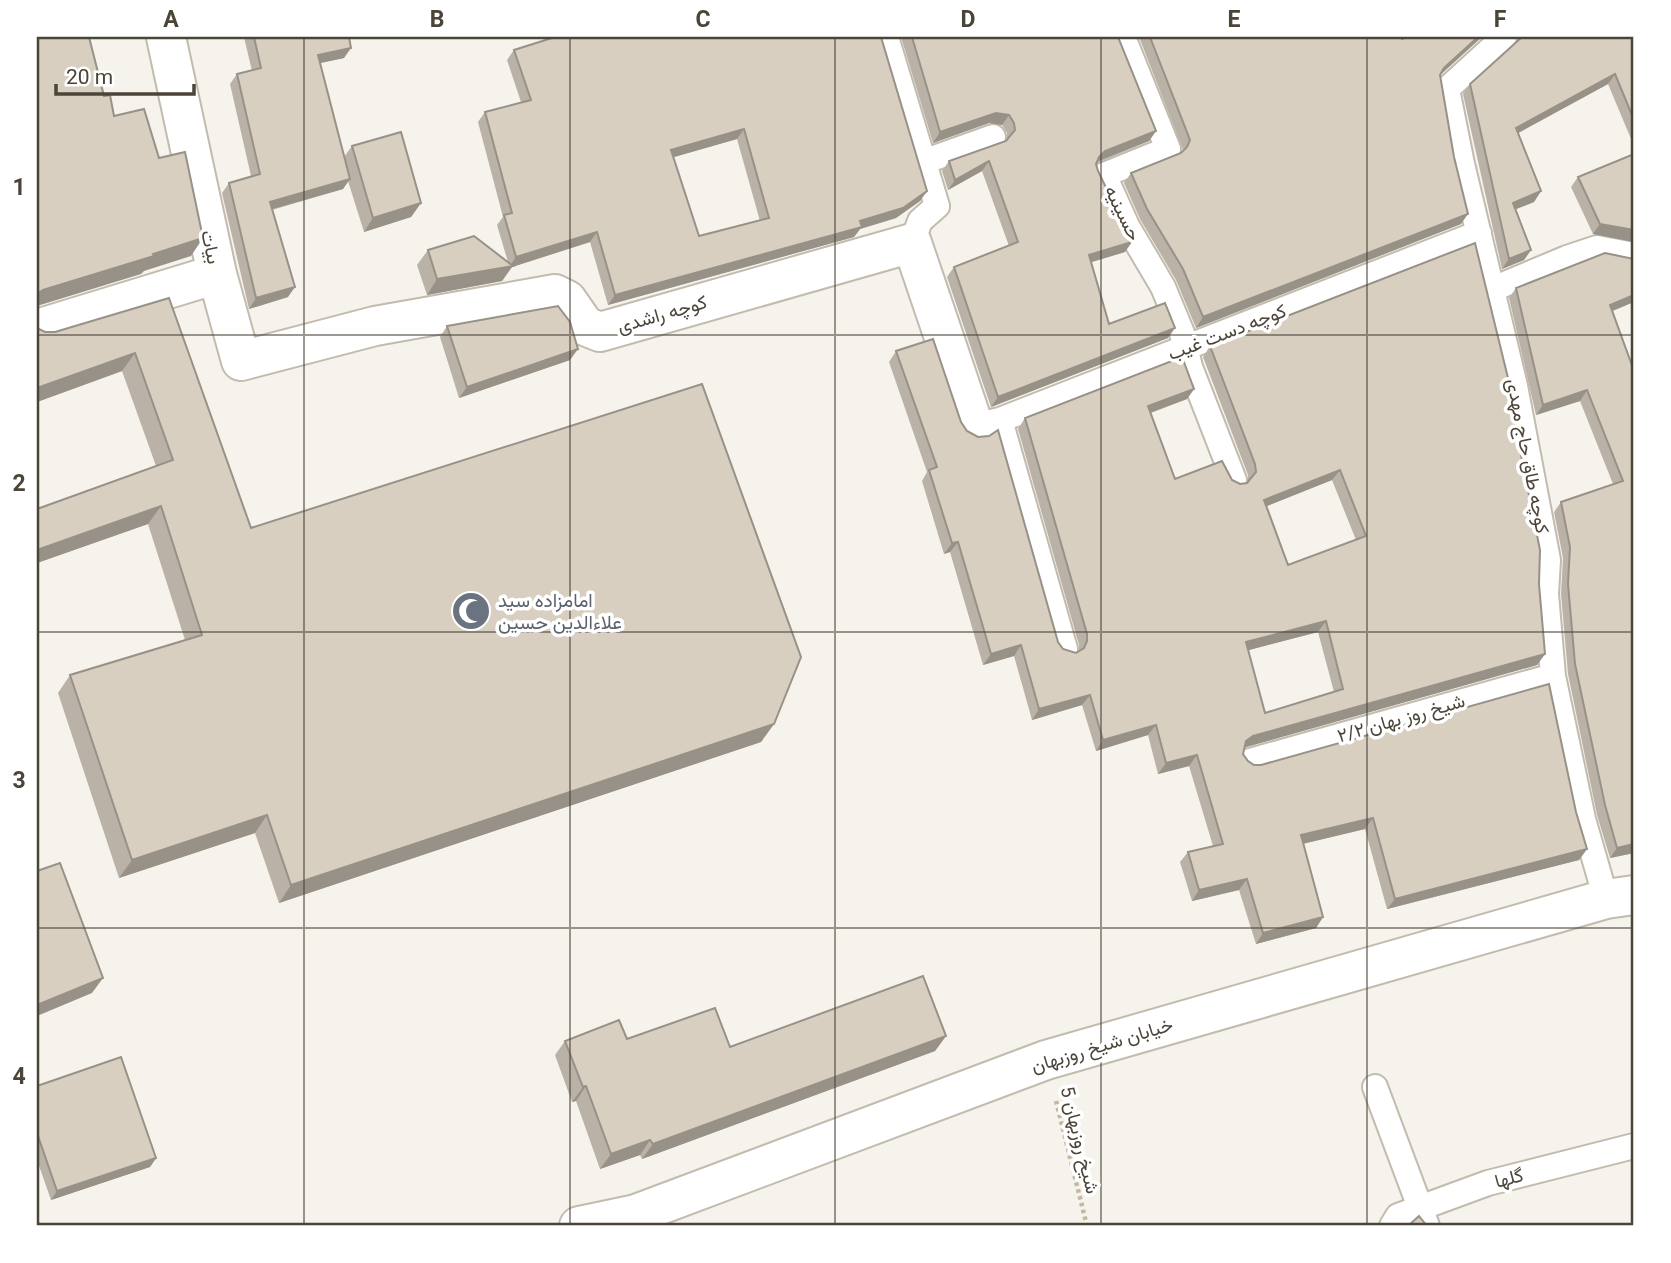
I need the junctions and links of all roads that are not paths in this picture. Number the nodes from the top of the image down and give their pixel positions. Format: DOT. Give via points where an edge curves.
graph roads {
  1 [pos="166,37"];
  2 [pos="886,37"];
  3 [pos="1123,37"];
  4 [pos="1504,37"];
  5 [pos="993,137"];
  6 [pos="923,163"];
  7 [pos="1479,233"];
  8 [pos="912,243"];
  9 [pos="1634,255"];
  10 [pos="216,274"];
  11 [pos="1493,289"];
  12 [pos="37,329"];
  13 [pos="1186,348"];
  14 [pos="987,423"];
  15 [pos="1234,480"];
  16 [pos="1065,649"];
  17 [pos="1553,676"];
  18 [pos="1250,761"];
  19 [pos="1620,897"];
  20 [pos="1375,1087"];
  21 [pos="1634,1146"];
  22 [pos="1423,1217"];
  23 [pos="579,1226"];
  24 [pos="1392,1226"];
  1 -- 10 [label="street, بیات"];
  2 -- 6 [label="lane"];
  3 -- 13 [label="lane, حسینیه" via="1168,149 1104,175 1163,287"];
  4 -- 7 [label="lane, کوچه طاق حاج مهدی" via="1447,89"];
  5 -- 6 [label="lane"];
  6 -- 8 [label="lane" via="937,206 920,221"];
  7 -- 11 [label="lane, کوچه طاق حاج مهدی"];
  7 -- 13 [label="lane, کوچه دست غیب"];
  8 -- 10 [label="street, کوچه راشدی" via="600,332 584,326 567,300 555,294 375,326 241,361"];
  8 -- 14 [label="street"];
  9 -- 11 [label="lane" via="1597,248"];
  10 -- 12 [label="street, بیات"];
  11 -- 17 [label="lane, کوچه طاق حاج مهدی" via="1548,560 1545,594"];
  13 -- 14 [label="lane, کوچه دست غیب"];
  13 -- 15 [label="lane"];
  14 -- 16 [label="lane"];
  17 -- 18 [label="lane, شیخ روز بهان ۲/۲"];
  17 -- 19 [label="lane, کوچه طاق حاج مهدی" via="1583,819"];
  19 -- 23 [label="street, خیابان شیخ روزبهان" via="1046,1060 636,1214"];
  20 -- 22 [label="lane"];
  21 -- 22 [label="lane, گلها" via="1488,1183"];
  22 -- 24 [label="lane, گلها" via="1398,1216"];
}
